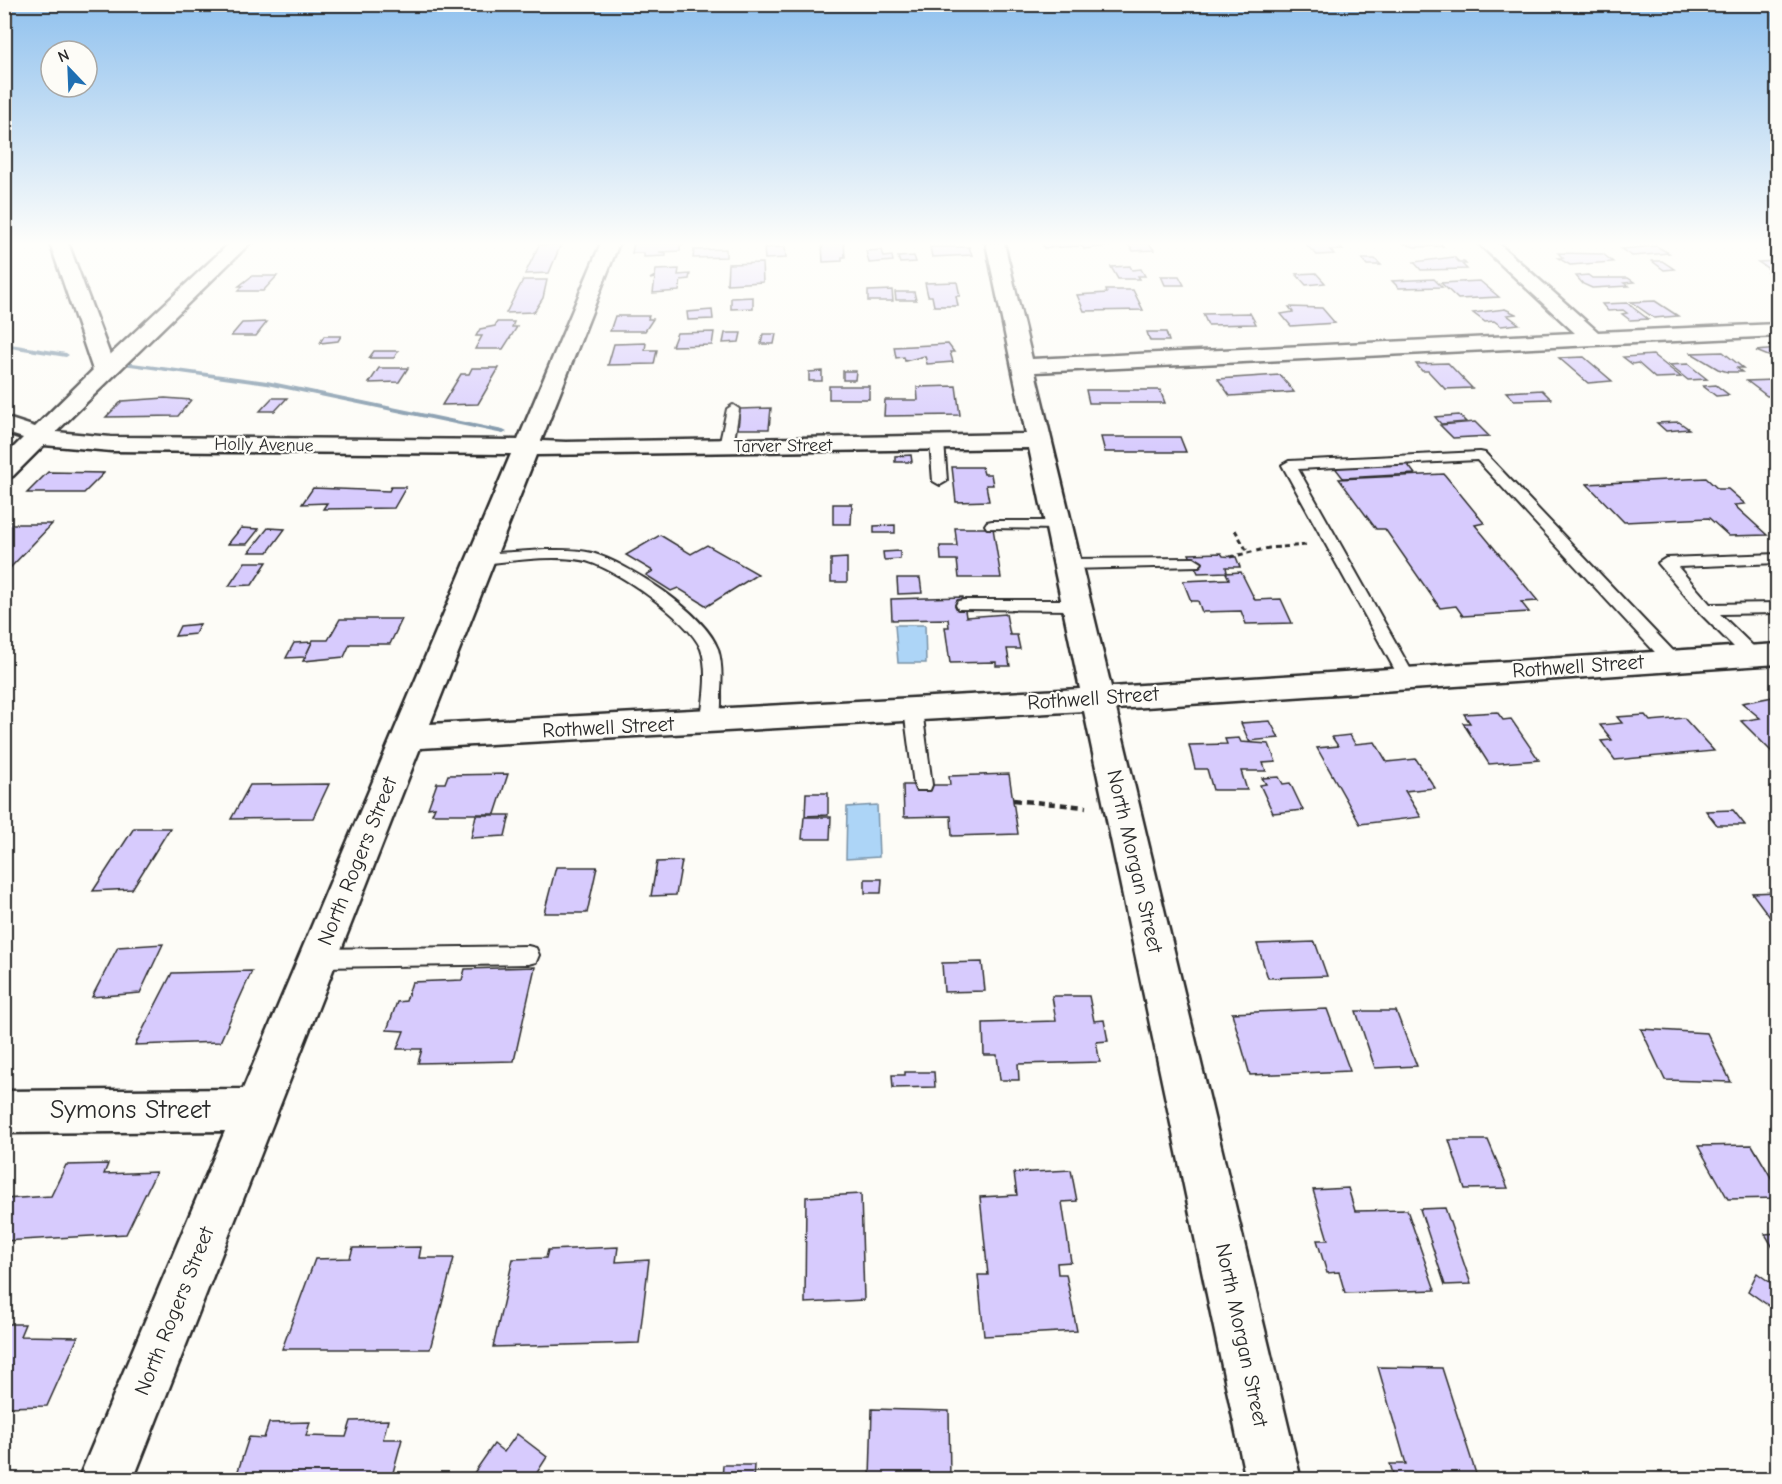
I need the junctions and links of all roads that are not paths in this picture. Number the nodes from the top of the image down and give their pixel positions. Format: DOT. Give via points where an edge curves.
graph roads {
  1 [pos="84,312"];
  2 [pos="168,312"];
  3 [pos="582,312"];
  4 [pos="1011,312"];
  5 [pos="1564,312"];
  6 [pos="1778,330"];
  7 [pos="1592,338"];
  8 [pos="1024,366"];
  9 [pos="105,372"];
  10 [pos="733,409"];
  11 [pos="4,424"];
  12 [pos="38,437"];
  13 [pos="1041,441"];
  14 [pos="937,442"];
  15 [pos="726,447"];
  16 [pos="526,448"];
  17 [pos="4,471"];
  18 [pos="940,481"];
  19 [pos="993,525"];
  20 [pos="1059,525"];
  21 [pos="1778,558"];
  22 [pos="480,559"];
  23 [pos="1194,563"];
  24 [pos="1068,564"];
  25 [pos="964,605"];
  26 [pos="1078,605"];
  27 [pos="1778,608"];
  28 [pos="1706,609"];
  29 [pos="1765,655"];
  30 [pos="1672,660"];
  31 [pos="1407,677"];
  32 [pos="1099,698"];
  33 [pos="913,710"];
  34 [pos="710,722"];
  35 [pos="408,736"];
  36 [pos="923,785"];
  37 [pos="528,955"];
  38 [pos="318,958"];
  39 [pos="256,1110"];
  40 [pos="4,1112"];
  41 [pos="105,1479"];
  42 [pos="1274,1479"];
  1 -- 9 [label="street"];
  2 -- 9 [label="street"];
  3 -- 16 [label="street, North Rogers Street"];
  4 -- 8 [label="street, North Morgan Street"];
  5 -- 7 [label="street"];
  6 -- 7 [label="street"];
  7 -- 8 [label="street"];
  8 -- 13 [label="street, North Morgan Street"];
  9 -- 12 [label="street"];
  10 -- 15 [label="lane"];
  11 -- 12 [label="street, Holly Avenue"];
  12 -- 16 [label="street, Holly Avenue" via="111,444"];
  12 -- 17 [label="street"];
  13 -- 14 [label="street, Tarver Street"];
  13 -- 20 [label="street, North Morgan Street"];
  14 -- 15 [label="street, Tarver Street"];
  14 -- 18 [label="lane"];
  15 -- 16 [label="street, Tarver Street"];
  16 -- 22 [label="street, North Rogers Street"];
  19 -- 20 [label="lane"];
  20 -- 24 [label="street, North Morgan Street"];
  21 -- 28 [label="lane" via="1666,563"];
  22 -- 34 [label="lane" via="588,556 623,572 666,602 709,647 713,683"];
  22 -- 35 [label="street, North Rogers Street"];
  23 -- 24 [label="lane"];
  24 -- 26 [label="street, North Morgan Street"];
  25 -- 26 [label="lane"];
  26 -- 32 [label="street, North Morgan Street"];
  27 -- 28 [label="lane"];
  28 -- 29 [label="lane"];
  29 -- 30 [label="street, Rothwell Street"];
  30 -- 31 [label="street, Rothwell Street"];
  30 -- 31 [label="lane" via="1480,456 1289,465"];
  31 -- 32 [label="street, Rothwell Street"];
  32 -- 33 [label="street, Rothwell Street"];
  32 -- 42 [label="street, North Morgan Street"];
  33 -- 34 [label="street, Rothwell Street"];
  33 -- 36 [label="lane"];
  34 -- 35 [label="street, Rothwell Street"];
  35 -- 38 [label="street, North Rogers Street"];
  37 -- 38 [label="lane"];
  38 -- 39 [label="street, North Rogers Street"];
  39 -- 40 [label="street, Symons Street"];
  39 -- 41 [label="street, North Rogers Street"];
}
